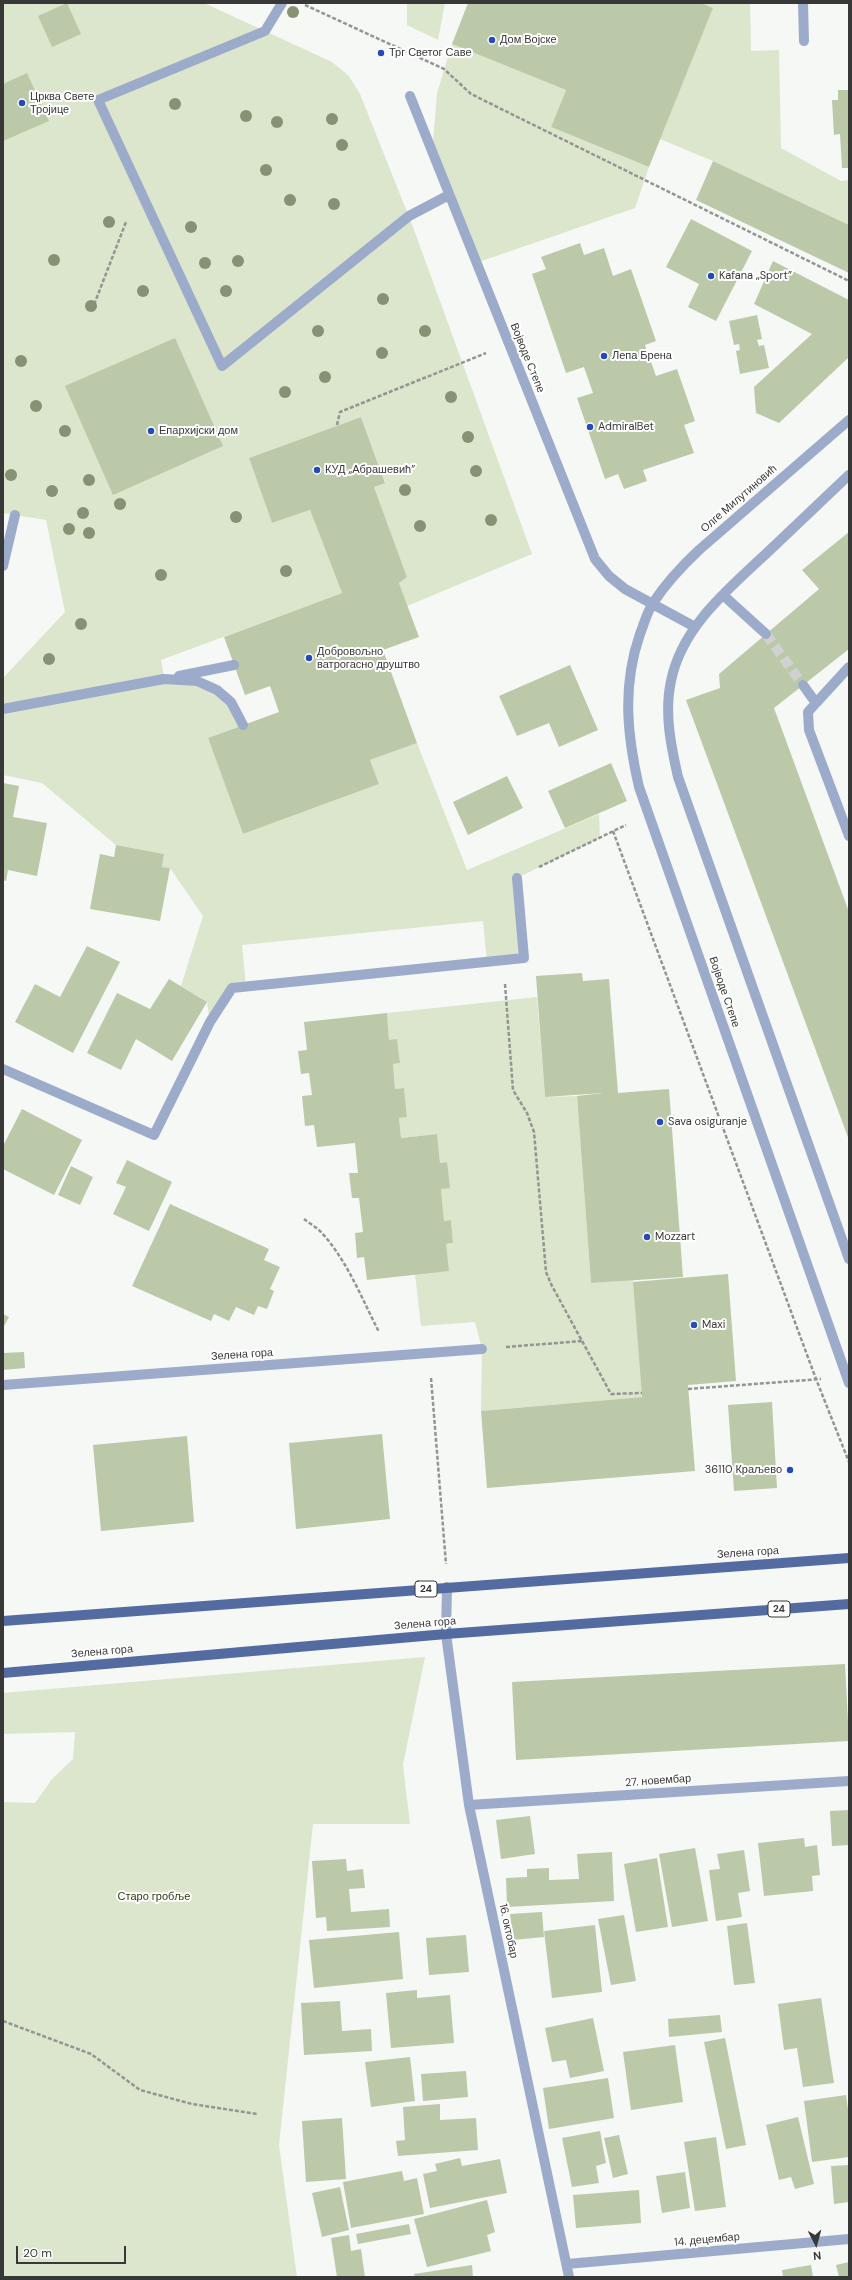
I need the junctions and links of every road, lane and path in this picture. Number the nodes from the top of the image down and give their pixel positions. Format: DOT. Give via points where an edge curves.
graph roads {
  1 [pos="282,3"];
  2 [pos="302,3"];
  3 [pos="803,3"];
  4 [pos="804,41"];
  5 [pos="410,96"];
  6 [pos="140,188"];
  7 [pos="449,195"];
  8 [pos="849,281"];
  9 [pos="92,310"];
  10 [pos="509,344"];
  11 [pos="849,420"];
  12 [pos="337,425"];
  13 [pos="849,475"];
  14 [pos="15,515"];
  15 [pos="3,566"];
  16 [pos="723,595"];
  17 [pos="653,604"];
  18 [pos="695,627"];
  19 [pos="766,634"];
  20 [pos="234,665"];
  21 [pos="849,667"];
  22 [pos="164,679"];
  23 [pos="803,685"];
  24 [pos="816,703"];
  25 [pos="3,709"];
  26 [pos="243,725"];
  27 [pos="648,814"];
  28 [pos="613,830"];
  29 [pos="849,836"];
  30 [pos="517,878"];
  31 [pos="506,1000"];
  32 [pos="3,1069"];
  33 [pos="304,1219"];
  34 [pos="849,1259"];
  35 [pos="582,1341"];
  36 [pos="482,1349"];
  37 [pos="429,1353"];
  38 [pos="392,1356"];
  39 [pos="816,1379"];
  40 [pos="848,1380"];
  41 [pos="3,1384"];
  42 [pos="688,1389"];
  43 [pos="642,1392"];
  44 [pos="849,1462"];
  45 [pos="849,1558"];
  46 [pos="447,1587"];
  47 [pos="849,1604"];
  48 [pos="3,1621"];
  49 [pos="446,1634"];
  50 [pos="3,1673"];
  51 [pos="849,1781"];
  52 [pos="469,1805"];
  53 [pos="3,2021"];
  54 [pos="257,2114"];
  55 [pos="849,2239"];
  56 [pos="567,2264"];
  57 [pos="569,2277"];
  1 -- 6 [label="street" via="264,31 98,100"];
  2 -- 8 [label="path" via="444,69 471,94"];
  3 -- 4 [label="street"];
  5 -- 7 [label="street, Војводе Степе"];
  6 -- 7 [label="street" via="222,366 409,216"];
  6 -- 9 [label="path"];
  7 -- 10 [label="street, Војводе Степе"];
  10 -- 12 [label="path" via="340,412"];
  10 -- 17 [label="street, Војводе Степе" via="596,559 608,576 625,589"];
  11 -- 17 [label="street, Олге Милутиновић" via="699,550 681,567"];
  13 -- 16 [label="street"];
  14 -- 15 [label="street"];
  16 -- 18 [label="street"];
  16 -- 19 [label="street"];
  17 -- 18 [label="street, Војводе Степе"];
  17 -- 27 [label="street, Војводе Степе" via="634,653 628,687 627,717 630,750"];
  18 -- 34 [label="street" via="682,650 671,681 668,714 670,744 678,777"];
  20 -- 22 [label="street"];
  21 -- 24 [label="street"];
  22 -- 25 [label="street"];
  22 -- 26 [label="street" via="197,681 217,690 231,702"];
  23 -- 24 [label="street"];
  24 -- 29 [label="street" via="808,712 809,730"];
  27 -- 28 [label="path"];
  27 -- 40 [label="street, Војводе Степе"];
  28 -- 30 [label="path"];
  28 -- 39 [label="path"];
  30 -- 32 [label="street" via="524,958 232,988 210,1022 154,1135"];
  31 -- 35 [label="path" via="513,1090 527,1113 534,1132 546,1272"];
  33 -- 38 [label="path" via="321,1232 337,1254"];
  35 -- 36 [label="path"];
  35 -- 43 [label="path" via="611,1394"];
  36 -- 37 [label="street, Зелена гора"];
  37 -- 38 [label="street, Зелена гора"];
  37 -- 46 [label="path"];
  38 -- 41 [label="street, Зелена гора"];
  39 -- 40 [label="path"];
  39 -- 42 [label="path"];
  39 -- 44 [label="path"];
  45 -- 46 [label="main road, Зелена гора / 24"];
  46 -- 48 [label="main road, Зелена гора / 24"];
  46 -- 49 [label="street, 16. октобар"];
  47 -- 49 [label="main road, Зелена гора / 24"];
  49 -- 50 [label="main road, Зелена гора / 24"];
  49 -- 52 [label="street, 16. октобар"];
  51 -- 52 [label="street, 27. новембар"];
  52 -- 56 [label="street, 16. октобар"];
  53 -- 54 [label="path" via="91,2054 140,2090 192,2104"];
  55 -- 56 [label="street, 14. децембар"];
  56 -- 57 [label="street, 16. октобар"];
}
